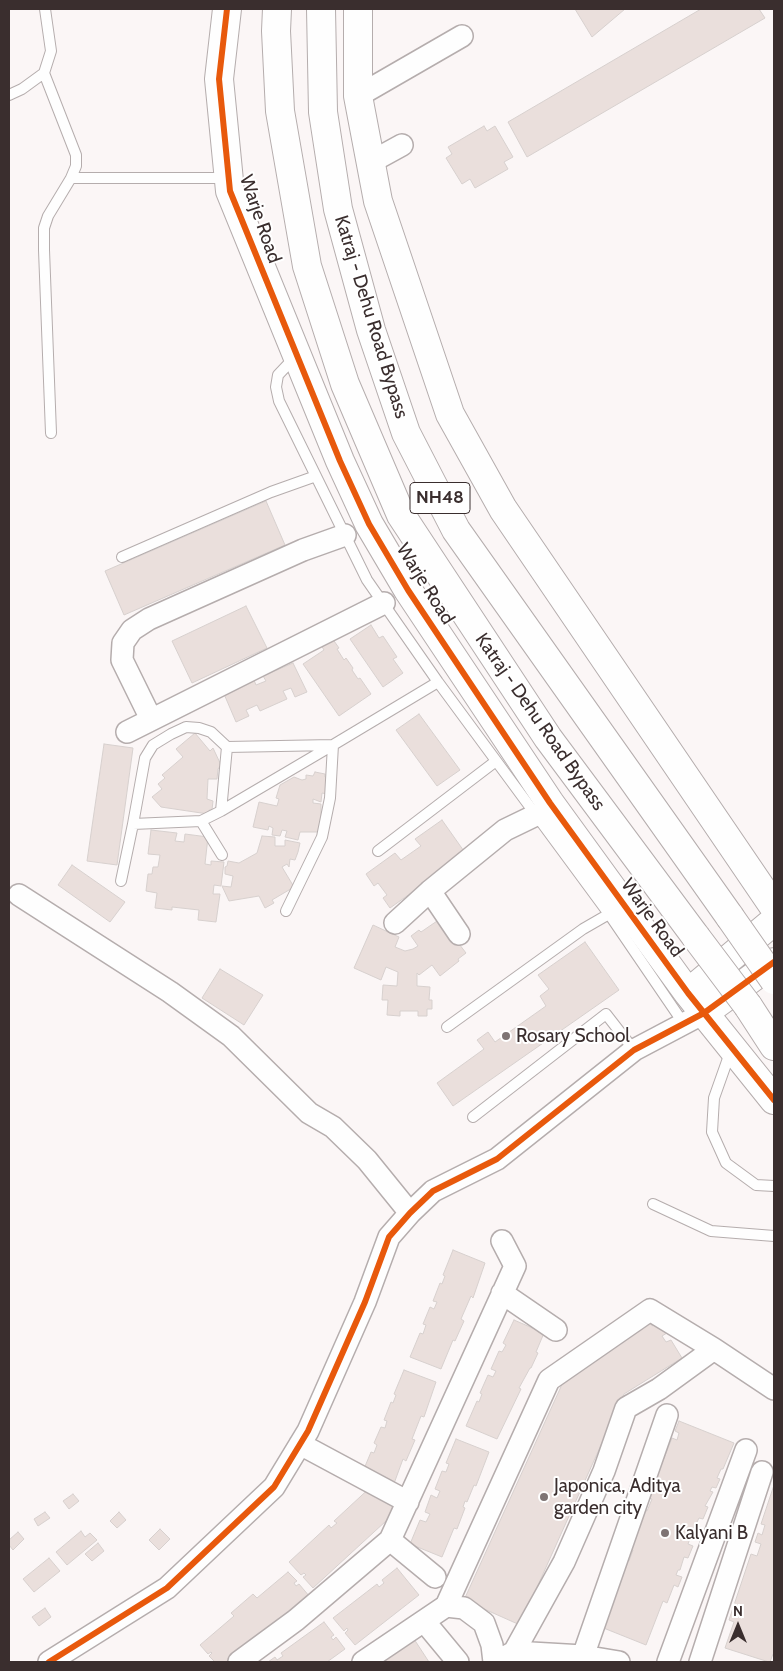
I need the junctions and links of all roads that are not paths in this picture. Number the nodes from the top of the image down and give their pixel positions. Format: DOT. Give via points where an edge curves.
graph roads {
  1 [pos="45,9"];
  2 [pos="227,9"];
  3 [pos="277,9"];
  4 [pos="321,9"];
  5 [pos="358,9"];
  6 [pos="462,36"];
  7 [pos="44,73"];
  8 [pos="9,95"];
  9 [pos="358,96"];
  10 [pos="402,145"];
  11 [pos="371,162"];
  12 [pos="71,178"];
  13 [pos="229,178"];
  14 [pos="296,355"];
  15 [pos="51,433"];
  16 [pos="316,476"];
  17 [pos="345,534"];
  18 [pos="122,557"];
  19 [pos="384,603"];
  20 [pos="438,682"];
  21 [pos="151,719"];
  22 [pos="127,732"];
  23 [pos="332,745"];
  24 [pos="227,747"];
  25 [pos="496,761"];
  26 [pos="221,811"];
  27 [pos="536,815"];
  28 [pos="201,821"];
  29 [pos="134,824"];
  30 [pos="378,851"];
  31 [pos="222,855"];
  32 [pos="121,881"];
  33 [pos="430,891"];
  34 [pos="19,895"];
  35 [pos="774,907"];
  36 [pos="286,911"];
  37 [pos="609,914"];
  38 [pos="774,920"];
  39 [pos="395,923"];
  40 [pos="459,934"];
  41 [pos="774,962"];
  42 [pos="774,980"];
  43 [pos="692,1010"];
  44 [pos="447,1028"];
  45 [pos="774,1046"];
  46 [pos="732,1047"];
  47 [pos="634,1050"];
  48 [pos="774,1100"];
  49 [pos="473,1117"];
  50 [pos="774,1186"];
  51 [pos="653,1204"];
  52 [pos="410,1213"];
  53 [pos="774,1236"];
  54 [pos="502,1241"];
  55 [pos="502,1293"];
  56 [pos="556,1330"];
  57 [pos="714,1349"];
  58 [pos="774,1389"];
  59 [pos="667,1415"];
  60 [pos="300,1444"];
  61 [pos="746,1450"];
  62 [pos="762,1472"];
  63 [pos="408,1502"];
  64 [pos="390,1540"];
  65 [pos="435,1577"];
  66 [pos="446,1606"];
  67 [pos="424,1621"];
  68 [pos="582,1659"];
  69 [pos="504,1660"];
  70 [pos="49,1662"];
  71 [pos="239,1662"];
  72 [pos="363,1662"];
  73 [pos="458,1662"];
  74 [pos="619,1662"];
  75 [pos="668,1662"];
  76 [pos="700,1662"];
  1 -- 7 [label="lane" via="51,50"];
  2 -- 13 [label="main road, Warje Road" via="218,79"];
  3 -- 45 [label="main road, Katraj - Dehu Road Bypass / NH48, bridge" via="280,111 307,266 346,384 401,514 548,738 748,1006"];
  4 -- 42 [label="main road, Katraj - Dehu Road Bypass / NH48, bridge" via="323,112 338,209 371,330 406,433 456,530"];
  5 -- 9 [label="main road"];
  6 -- 9 [label="street"];
  7 -- 8 [label="lane"];
  7 -- 12 [label="lane" via="76,155"];
  9 -- 11 [label="main road"];
  10 -- 11 [label="street"];
  11 -- 35 [label="main road" via="378,201 450,414 503,509"];
  12 -- 13 [label="lane"];
  12 -- 15 [label="lane" via="44,228"];
  13 -- 14 [label="main road, Warje Road" via="230,191"];
  14 -- 16 [label="lane" via="278,375 276,387 279,401"];
  14 -- 43 [label="main road, Warje Road" via="370,524 408,590"];
  16 -- 17 [label="lane"];
  16 -- 18 [label="lane" via="271,492"];
  17 -- 19 [label="lane" via="367,580"];
  17 -- 21 [label="street" via="149,619 132,630 123,643 122,660"];
  19 -- 20 [label="lane"];
  19 -- 21 [label="street"];
  20 -- 23 [label="lane"];
  20 -- 25 [label="lane"];
  21 -- 22 [label="street"];
  23 -- 24 [label="lane"];
  23 -- 26 [label="lane"];
  23 -- 36 [label="lane" via="330,798 322,836"];
  24 -- 26 [label="lane"];
  24 -- 29 [label="lane" via="211,732 199,728 186,728 153,745 144,758"];
  25 -- 27 [label="lane"];
  25 -- 30 [label="lane"];
  26 -- 28 [label="lane"];
  27 -- 33 [label="street" via="505,830"];
  27 -- 37 [label="lane"];
  28 -- 29 [label="lane"];
  28 -- 31 [label="lane"];
  29 -- 32 [label="lane"];
  33 -- 39 [label="street"];
  33 -- 40 [label="street"];
  34 -- 52 [label="street" via="170,992 231,1036 309,1113 333,1127 367,1160"];
  37 -- 43 [label="lane"];
  37 -- 44 [label="lane" via="583,928"];
  38 -- 43 [label="main road"];
  41 -- 43 [label="main road"];
  43 -- 46 [label="main road, Warje Road"];
  43 -- 47 [label="street"];
  46 -- 48 [label="main road, Warje Road"];
  46 -- 50 [label="lane" via="714,1098 712,1132 726,1163 756,1184"];
  47 -- 49 [label="lane" via="606,1014"];
  47 -- 52 [label="street" via="497,1159 433,1191"];
  51 -- 53 [label="lane" via="711,1231"];
  52 -- 60 [label="street" via="388,1237 365,1302"];
  54 -- 55 [label="street" via="516,1266"];
  55 -- 56 [label="street"];
  55 -- 63 [label="street"];
  57 -- 58 [label="street"];
  57 -- 66 [label="street" via="650,1310 549,1380"];
  57 -- 69 [label="street" via="659,1389 626,1408 604,1471 564,1562"];
  59 -- 68 [label="street"];
  60 -- 63 [label="street"];
  60 -- 70 [label="street" via="274,1487 167,1588"];
  61 -- 75 [label="street"];
  62 -- 76 [label="street"];
  63 -- 64 [label="street"];
  64 -- 65 [label="street"];
  64 -- 71 [label="street" via="296,1620"];
  66 -- 67 [label="street"];
  66 -- 69 [label="street" via="464,1608 484,1623 492,1645"];
  67 -- 72 [label="street"];
  67 -- 73 [label="street"];
  68 -- 69 [label="street"];
  68 -- 74 [label="street"];
}
